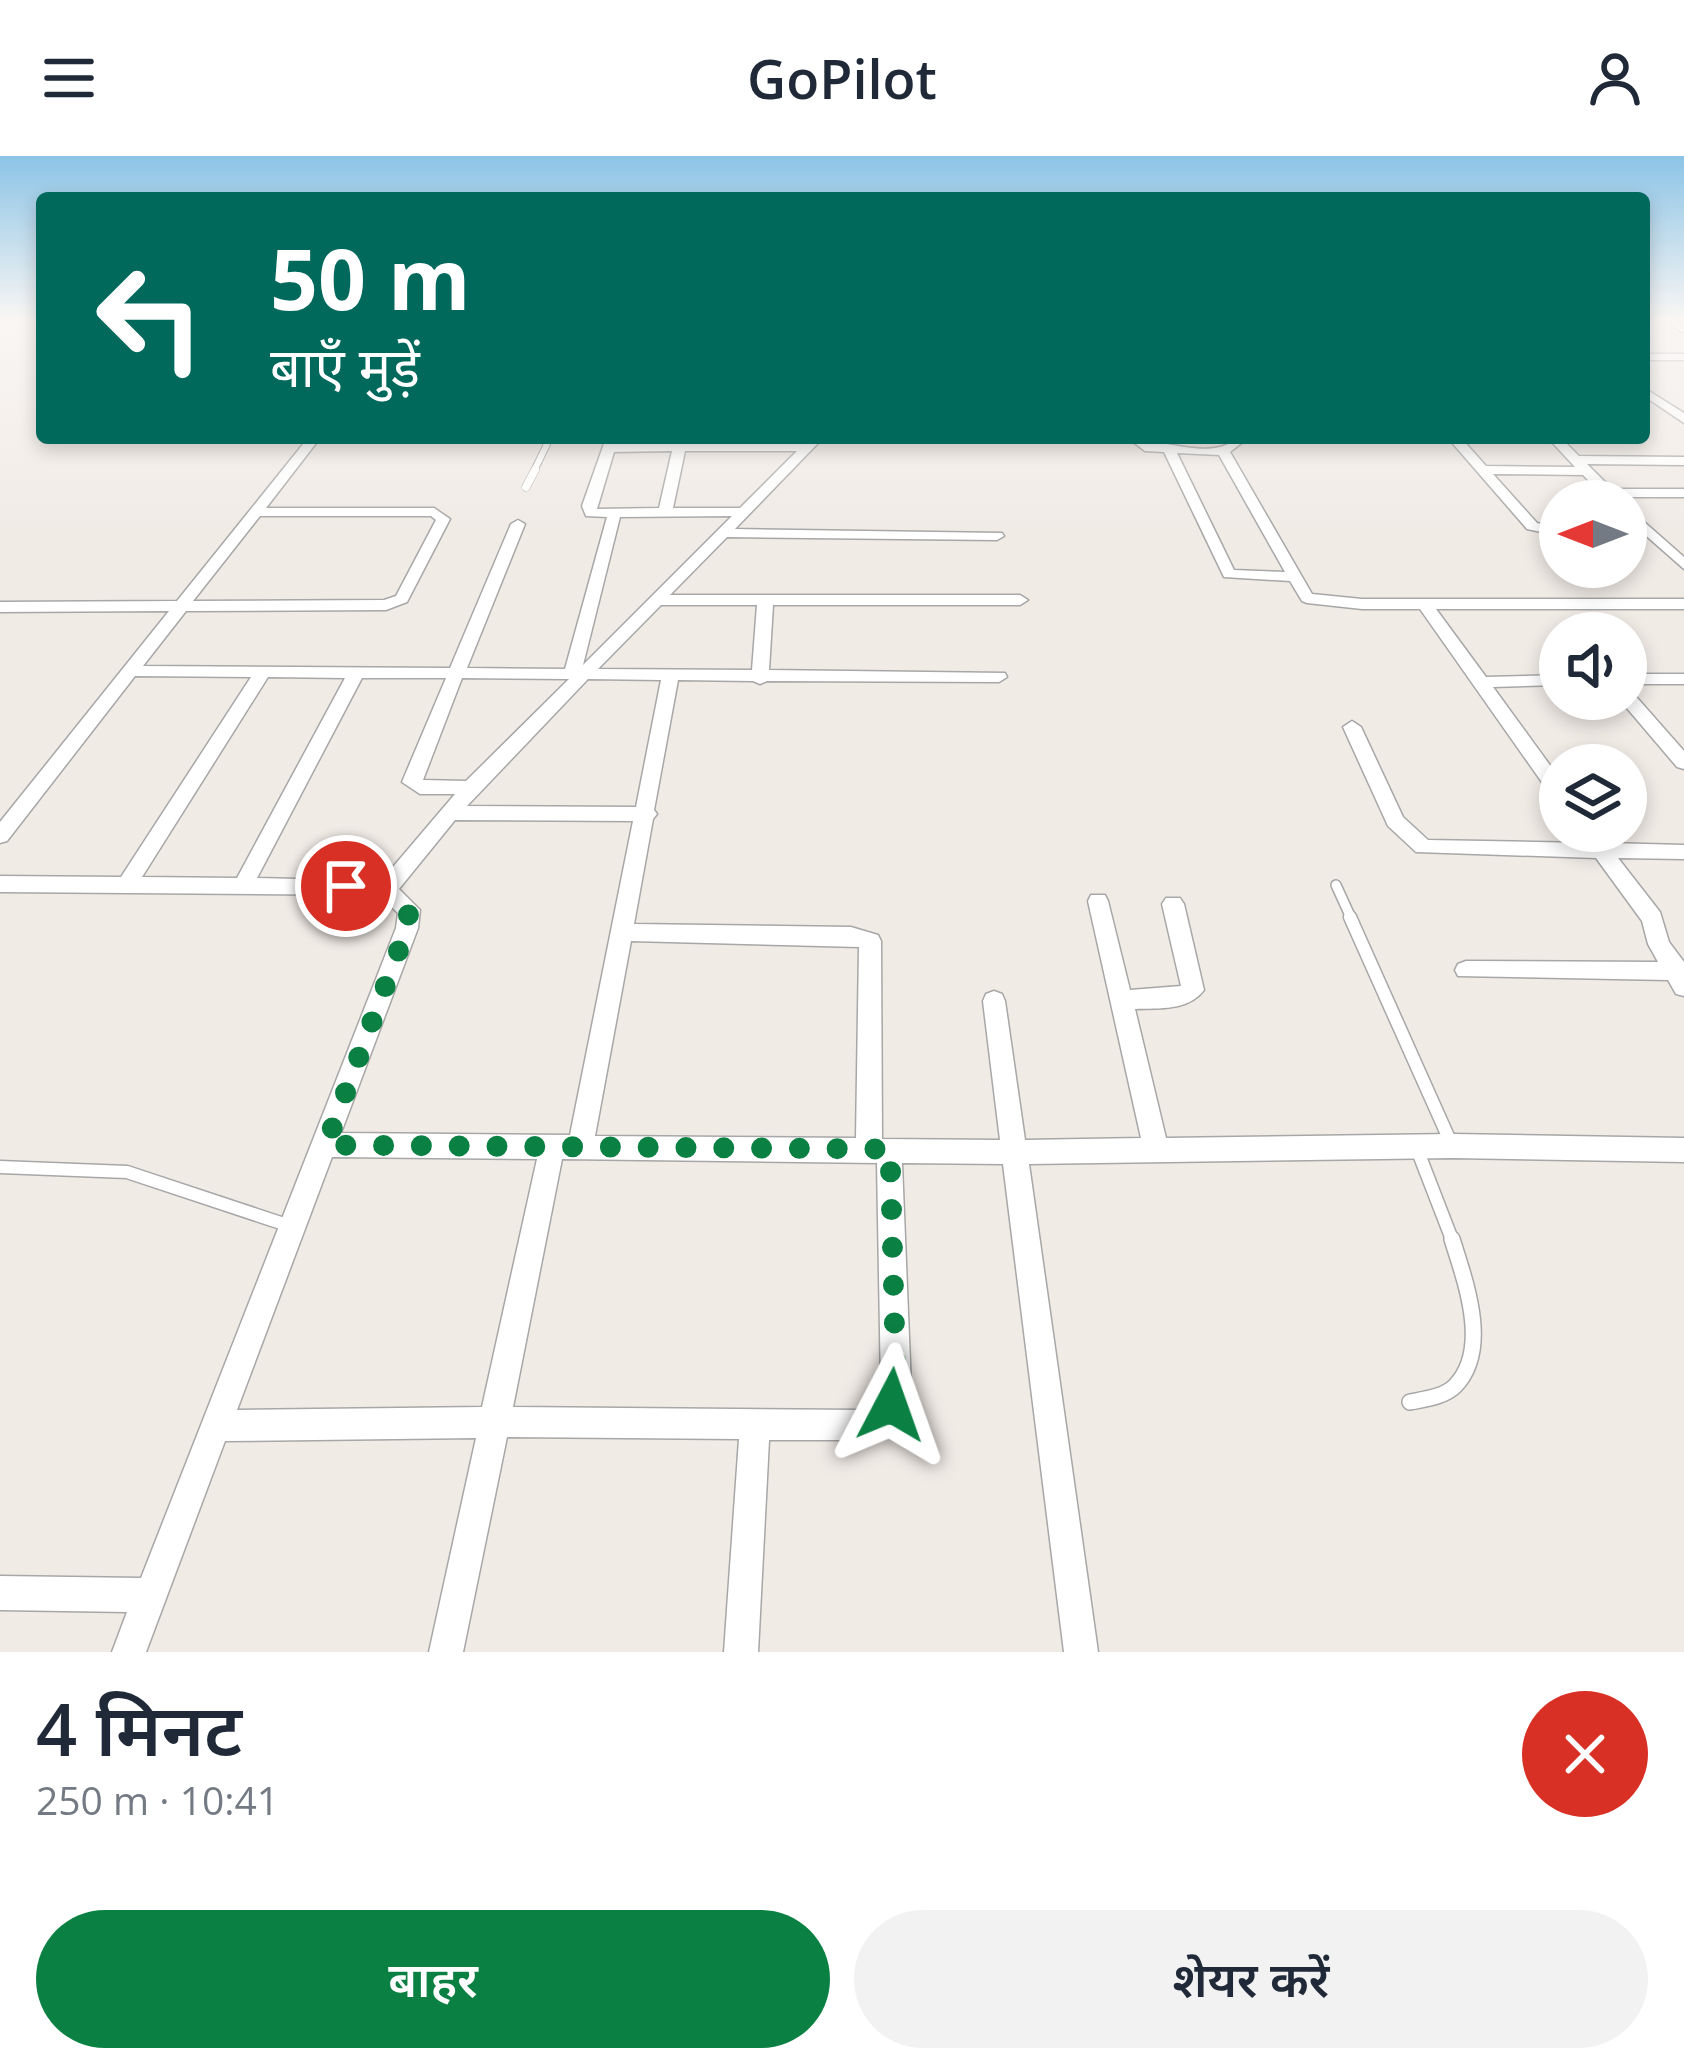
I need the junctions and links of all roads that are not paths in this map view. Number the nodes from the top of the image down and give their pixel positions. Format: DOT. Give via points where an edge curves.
graph roads {
  1 [pos="1650,396"];
  2 [pos="1684,418"];
  3 [pos="309,444"];
  4 [pos="547,444"];
  5 [pos="611,444"];
  6 [pos="628,444"];
  7 [pos="779,444"];
  8 [pos="811,444"];
  9 [pos="1141,444"];
  10 [pos="1238,444"];
  11 [pos="1459,444"];
  12 [pos="1559,444"];
  13 [pos="679,447"];
  14 [pos="1168,448"];
  15 [pos="1223,451"];
  16 [pos="1684,461"];
  17 [pos="1578,465"];
  18 [pos="1483,470"];
  19 [pos="1594,480"];
  20 [pos="526,487"];
  21 [pos="1684,493"];
  22 [pos="1647,495"];
  23 [pos="254,512"];
  24 [pos="744,512"];
  25 [pos="664,513"];
  26 [pos="614,515"];
  27 [pos="518,524"];
  28 [pos="1539,528"];
  29 [pos="1648,532"];
  30 [pos="725,533"];
  31 [pos="997,536"];
  32 [pos="1683,564"];
  33 [pos="1292,577"];
  34 [pos="653,599"];
  35 [pos="1020,600"];
  36 [pos="765,602"];
  37 [pos="182,603"];
  38 [pos="1425,604"];
  39 [pos="0,608"];
  40 [pos="1680,608"];
  41 [pos="129,671"];
  42 [pos="263,671"];
  43 [pos="357,671"];
  44 [pos="457,674"];
  45 [pos="577,674"];
  46 [pos="999,677"];
  47 [pos="670,678"];
  48 [pos="760,679"];
  49 [pos="1647,679"];
  50 [pos="1684,680"];
  51 [pos="1539,681"];
  52 [pos="1480,682"];
  53 [pos="1647,720"];
  54 [pos="1352,727"];
  55 [pos="1684,763"];
  56 [pos="1539,764"];
  57 [pos="471,788"];
  58 [pos="451,813"];
  59 [pos="647,814"];
  60 [pos="0,836"];
  61 [pos="1539,850"];
  62 [pos="1602,852"];
  63 [pos="1647,852"];
  64 [pos="1684,852"];
  65 [pos="0,884"];
  66 [pos="127,884"];
  67 [pos="244,884"];
  68 [pos="1336,885"];
  69 [pos="386,890"];
  70 [pos="1098,902"];
  71 [pos="1173,904"];
  72 [pos="623,932"];
  73 [pos="1466,970"];
  74 [pos="1680,976"];
  75 [pos="1121,1000"];
  76 [pos="994,1001"];
  77 [pos="326,1145"];
  78 [pos="1416,1146"];
  79 [pos="1453,1146"];
  80 [pos="566,1148"];
  81 [pos="879,1149"];
  82 [pos="1156,1150"];
  83 [pos="1684,1150"];
  84 [pos="1017,1151"];
  85 [pos="0,1167"];
  86 [pos="293,1227"];
  87 [pos="1410,1402"];
  88 [pos="494,1422"];
  89 [pos="755,1424"];
  90 [pos="215,1426"];
  91 [pos="0,1593"];
  92 [pos="151,1595"];
  93 [pos="129,1652"];
  94 [pos="446,1652"];
  95 [pos="741,1652"];
  96 [pos="1082,1652"];
  1 -- 2 [label="street"];
  3 -- 23 [label="street"];
  4 -- 20 [label="lane"];
  5 -- 26 [label="street" via="588,510"];
  6 -- 13 [label="street"];
  7 -- 13 [label="street"];
  8 -- 24 [label="street"];
  9 -- 14 [label="street"];
  10 -- 15 [label="street"];
  11 -- 18 [label="street"];
  12 -- 17 [label="street"];
  13 -- 25 [label="street"];
  14 -- 15 [label="street"];
  14 -- 33 [label="street" via="1229,574"];
  15 -- 33 [label="street"];
  16 -- 17 [label="street"];
  17 -- 18 [label="street"];
  17 -- 19 [label="street"];
  18 -- 28 [label="street"];
  21 -- 22 [label="street"];
  23 -- 37 [label="street"];
  23 -- 37 [label="street" via="434,512 442,519 395,603"];
  24 -- 25 [label="street"];
  24 -- 30 [label="street"];
  25 -- 26 [label="street"];
  26 -- 45 [label="street"];
  27 -- 44 [label="street"];
  29 -- 32 [label="street"];
  30 -- 31 [label="street"];
  30 -- 34 [label="street"];
  33 -- 38 [label="street" via="1318,600"];
  34 -- 36 [label="street"];
  34 -- 45 [label="street"];
  35 -- 36 [label="street"];
  36 -- 48 [label="street"];
  37 -- 39 [label="street"];
  37 -- 41 [label="street"];
  38 -- 40 [label="street"];
  38 -- 52 [label="street"];
  41 -- 42 [label="street"];
  41 -- 60 [label="street"];
  42 -- 43 [label="street"];
  42 -- 66 [label="street"];
  43 -- 44 [label="street"];
  43 -- 67 [label="street"];
  44 -- 45 [label="street"];
  44 -- 57 [label="street" via="411,782"];
  45 -- 47 [label="street"];
  45 -- 57 [label="street"];
  46 -- 48 [label="street"];
  47 -- 48 [label="street"];
  47 -- 59 [label="street"];
  49 -- 50 [label="street"];
  51 -- 52 [label="street"];
  52 -- 56 [label="street"];
  53 -- 55 [label="street"];
  54 -- 61 [label="street" via="1395,821 1414,843"];
  57 -- 58 [label="street"];
  58 -- 59 [label="street"];
  58 -- 69 [label="street"];
  59 -- 72 [label="street"];
  62 -- 74 [label="street" via="1652,918"];
  63 -- 64 [label="street"];
  65 -- 66 [label="street"];
  66 -- 67 [label="street"];
  67 -- 69 [label="street"];
  68 -- 79 [label="lane"];
  69 -- 77 [label="street" via="409,910 407,928"];
  70 -- 75 [label="street"];
  71 -- 75 [label="street" via="1193,990 1180,998"];
  72 -- 80 [label="street"];
  72 -- 81 [label="street" via="870,941"];
  73 -- 74 [label="street"];
  75 -- 82 [label="street"];
  76 -- 84 [label="street"];
  77 -- 80 [label="street"];
  77 -- 86 [label="street"];
  78 -- 79 [label="street"];
  78 -- 82 [label="street"];
  78 -- 87 [label="lane" via="1467,1287 1473,1343 1458,1384"];
  79 -- 83 [label="street"];
  80 -- 81 [label="street"];
  80 -- 88 [label="street"];
  81 -- 84 [label="street"];
  81 -- 89 [label="street" via="891,1405 861,1425"];
  82 -- 84 [label="street"];
  84 -- 96 [label="street"];
  85 -- 86 [label="lane" via="127,1172"];
  86 -- 90 [label="street"];
  88 -- 89 [label="street"];
  88 -- 90 [label="street"];
  88 -- 94 [label="street"];
  89 -- 95 [label="street"];
  90 -- 92 [label="street"];
  91 -- 92 [label="street"];
  92 -- 93 [label="street"];
}
